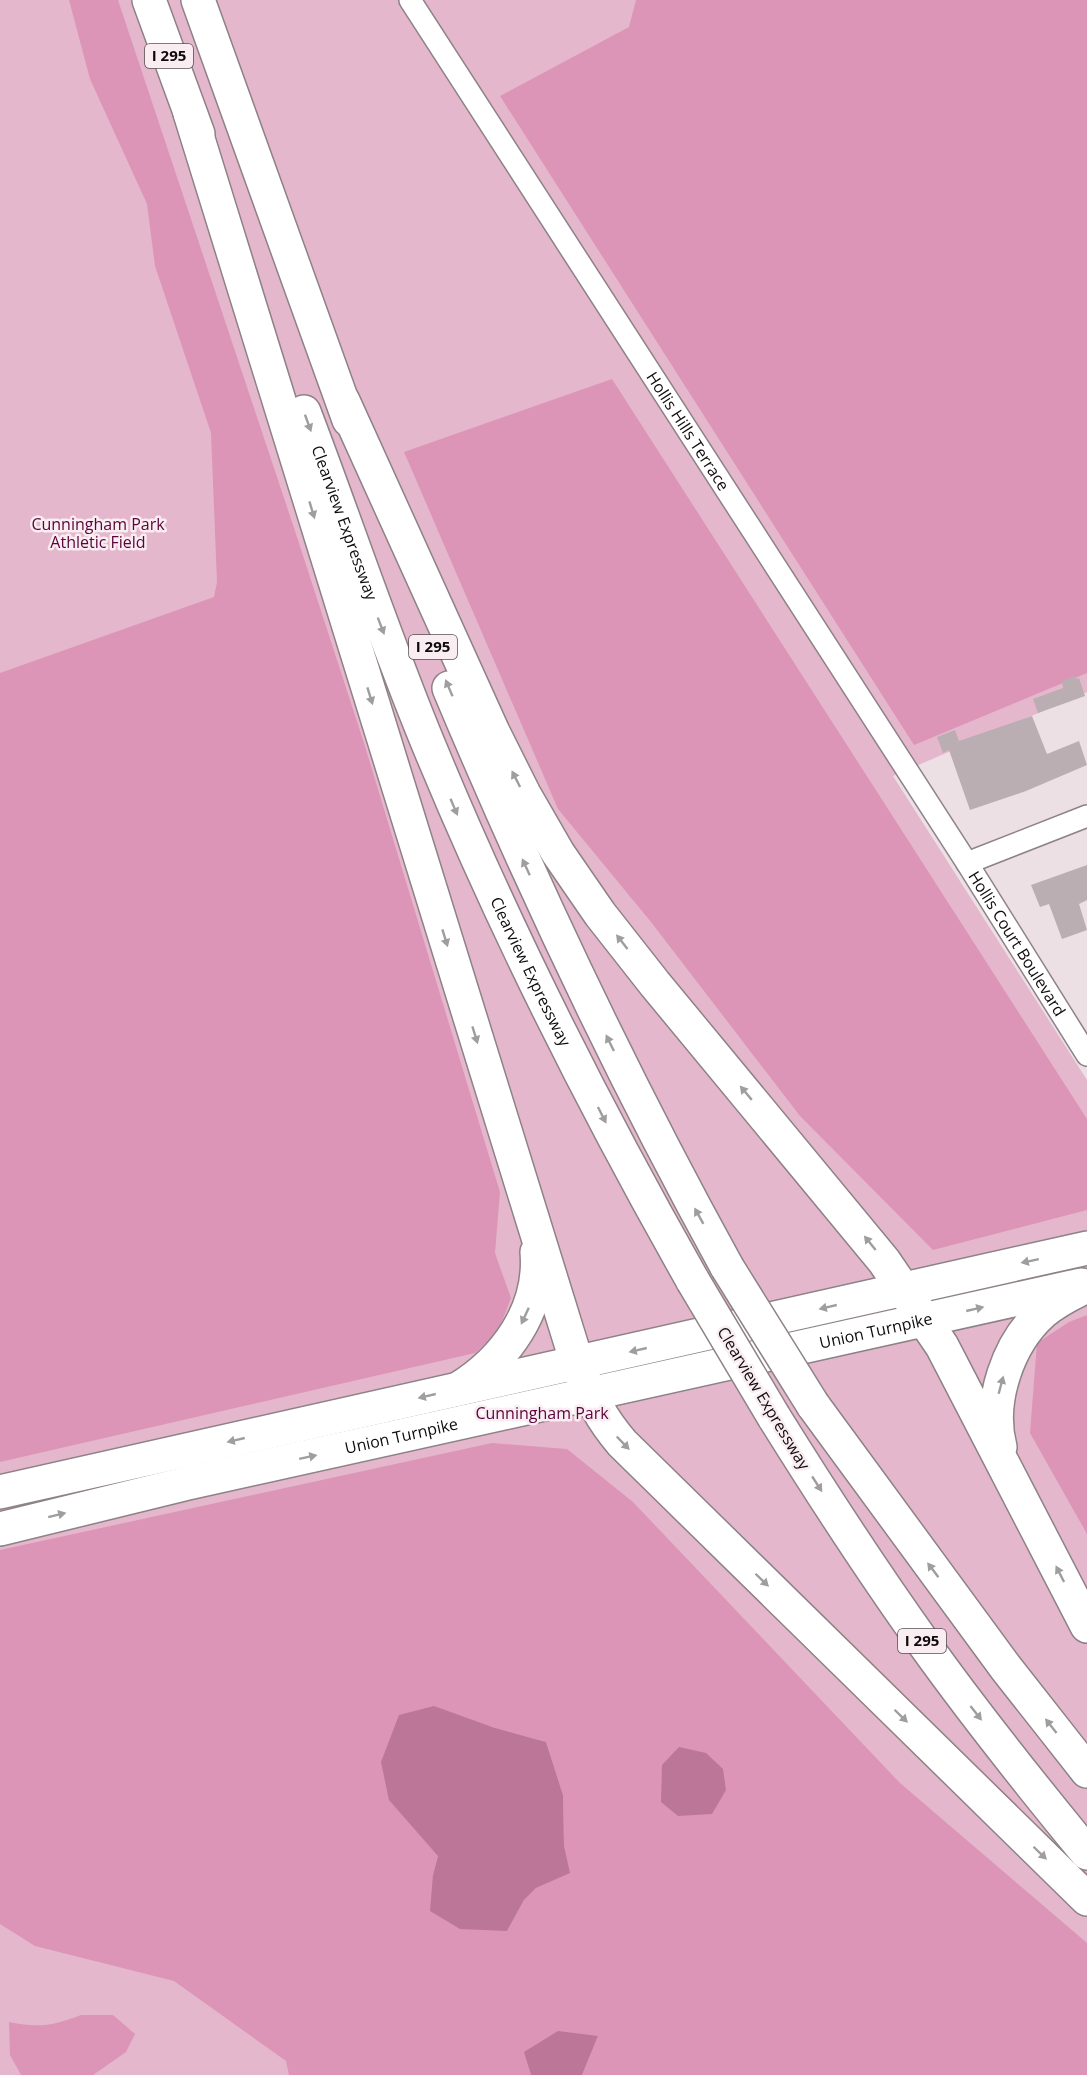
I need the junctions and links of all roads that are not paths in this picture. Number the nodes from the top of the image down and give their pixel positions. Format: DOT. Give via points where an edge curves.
graph roads {
  1 [pos="149,0"];
  2 [pos="198,0"];
  3 [pos="410,0"];
  4 [pos="190,113"];
  5 [pos="343,401"];
  6 [pos="1087,816"];
  7 [pos="967,863"];
  8 [pos="1087,1055"];
  9 [pos="532,1218"];
  10 [pos="1087,1248"];
  11 [pos="1087,1285"];
  12 [pos="905,1290"];
  13 [pos="925,1320"];
  14 [pos="577,1363"];
  15 [pos="458,1389"];
  16 [pos="590,1395"];
  17 [pos="1012,1483"];
  18 [pos="0,1492"];
  19 [pos="0,1529"];
  20 [pos="1087,1626"];
  21 [pos="1087,1772"];
  22 [pos="1087,1852"];
  23 [pos="1087,1899"];
  1 -- 4 [label="main road, Clearview Expressway / I 295"];
  2 -- 5 [label="main road, I 295"];
  3 -- 7 [label="street, Hollis Hills Terrace"];
  4 -- 9 [label="main road, one-way"];
  4 -- 22 [label="main road, Clearview Expressway / I 295, one-way, bridge" via="381,626 495,898 570,1052 693,1281 854,1541 924,1644"];
  12 -- 5 [label="main road, one-way" via="600,914 558,853 493,732"];
  21 -- 5 [label="main road, I 295, one-way, bridge" via="813,1405 727,1268 621,1064 495,797 434,651"];
  6 -- 7 [label="street"];
  7 -- 8 [label="street, Hollis Court Boulevard"];
  9 -- 14 [label="main road"];
  9 -- 15 [label="main road, one-way" via="538,1259 530,1306 502,1354"];
  10 -- 12 [label="main road, Union Turnpike, one-way"];
  13 -- 11 [label="main road, Union Turnpike, one-way"];
  17 -- 11 [label="main road, one-way" via="1002,1457 997,1425 1005,1372 1021,1339 1042,1313"];
  12 -- 13 [label="main road"];
  12 -- 14 [label="main road, Union Turnpike, one-way"];
  13 -- 16 [label="main road, Union Turnpike"];
  13 -- 17 [label="main road"];
  14 -- 15 [label="main road, Union Turnpike"];
  14 -- 16 [label="main road"];
  15 -- 18 [label="main road, Union Turnpike, one-way"];
  19 -- 16 [label="main road, Union Turnpike, one-way" via="188,1483"];
  16 -- 23 [label="main road, one-way" via="604,1422 622,1443"];
  20 -- 17 [label="main road, one-way"];
}
